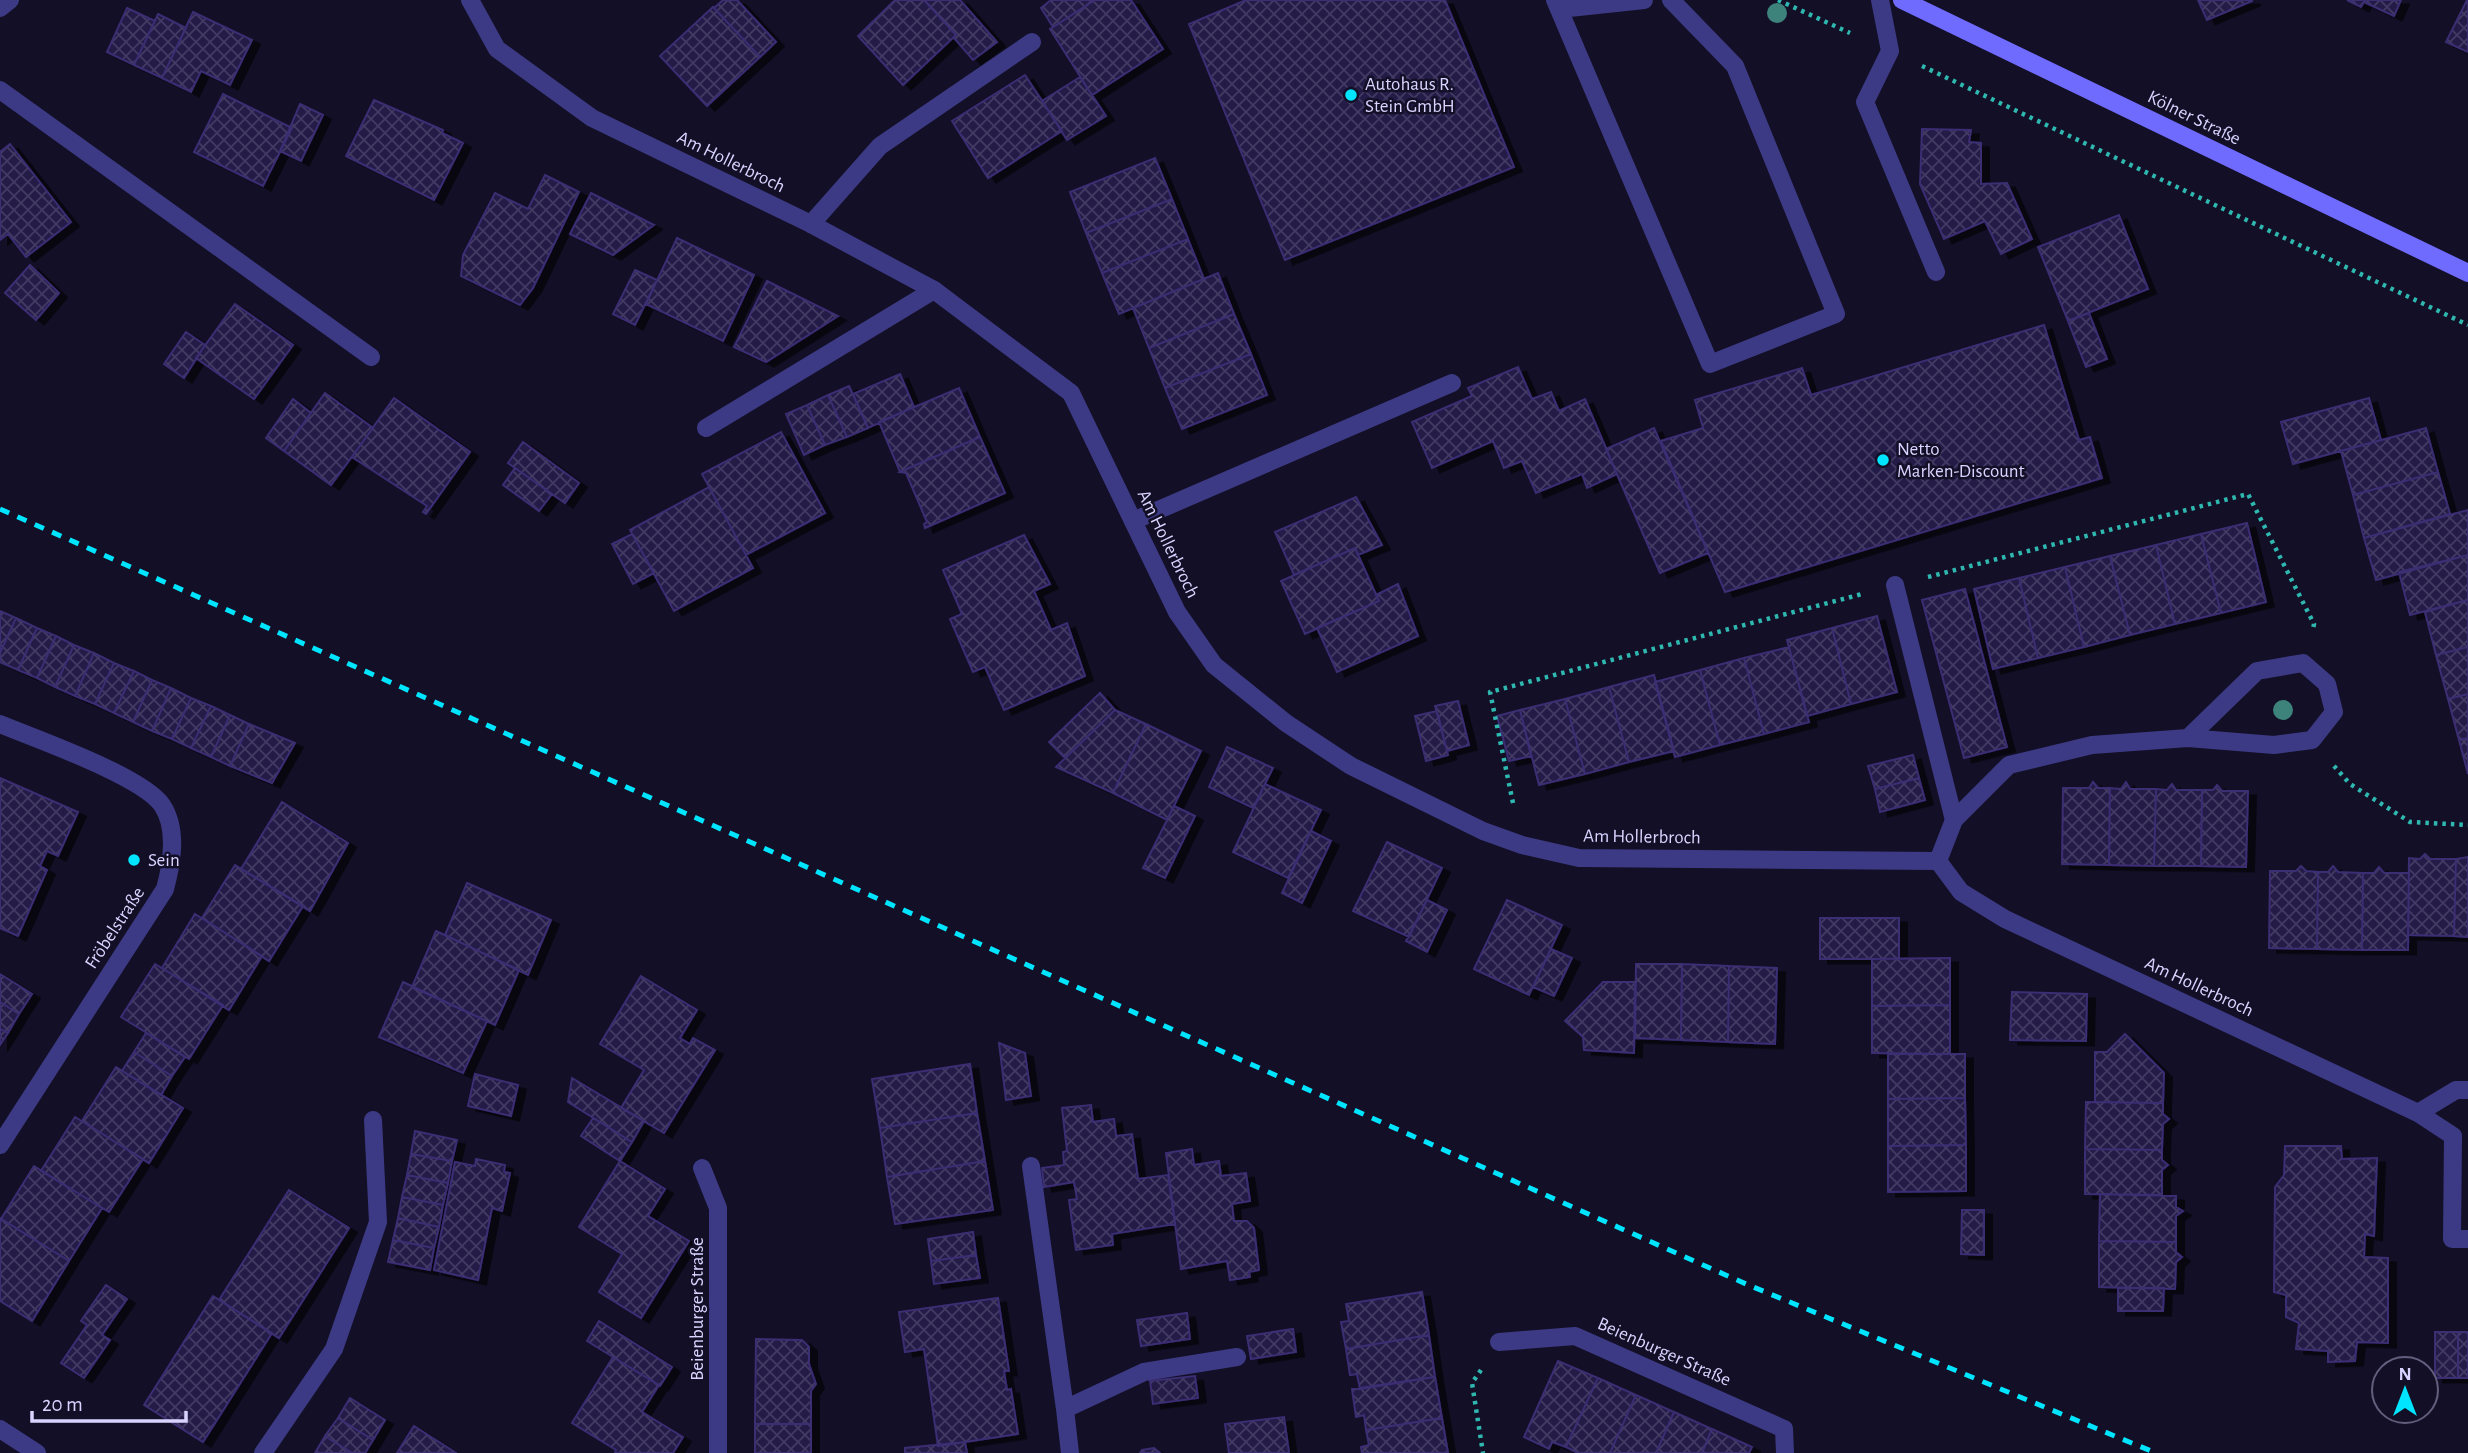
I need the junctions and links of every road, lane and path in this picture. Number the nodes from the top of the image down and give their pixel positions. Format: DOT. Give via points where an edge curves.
graph roads {
  1 [pos="10,0"];
  2 [pos="470,0"];
  3 [pos="1644,0"];
  4 [pos="1671,0"];
  5 [pos="1778,0"];
  6 [pos="1880,0"];
  7 [pos="1902,0"];
  8 [pos="1558,5"];
  9 [pos="0,8"];
  10 [pos="1032,42"];
  11 [pos="1890,51"];
  12 [pos="0,90"];
  13 [pos="811,224"];
  14 [pos="1936,272"];
  15 [pos="2468,272"];
  16 [pos="934,290"];
  17 [pos="2468,325"];
  18 [pos="371,357"];
  19 [pos="1452,383"];
  20 [pos="706,428"];
  21 [pos="1133,521"];
  22 [pos="1895,585"];
  23 [pos="0,724"];
  24 [pos="2188,738"];
  25 [pos="2312,740"];
  26 [pos="1954,820"];
  27 [pos="2468,825"];
  28 [pos="1938,861"];
  29 [pos="2468,1090"];
  30 [pos="2418,1114"];
  31 [pos="373,1120"];
  32 [pos="0,1145"];
  33 [pos="1031,1166"];
  34 [pos="702,1168"];
  35 [pos="2468,1239"];
  36 [pos="1499,1342"];
  37 [pos="1237,1357"];
  38 [pos="1065,1409"];
  39 [pos="0,1429"];
  40 [pos="37,1453"];
  41 [pos="263,1453"];
  42 [pos="718,1453"];
  43 [pos="1070,1453"];
  44 [pos="1483,1453"];
  45 [pos="1785,1453"];
  1 -- 9 [label="street"];
  2 -- 13 [label="street, Am Hollerbroch" via="497,49 592,118"];
  3 -- 8 [label="street"];
  4 -- 8 [label="street" via="1735,66 1836,314 1710,364"];
  5 -- 11 [label="path"];
  6 -- 11 [label="street"];
  7 -- 15 [label="main road, Kölner Straße"];
  10 -- 13 [label="street" via="880,146"];
  11 -- 14 [label="street" via="1866,102"];
  11 -- 17 [label="path"];
  12 -- 18 [label="street"];
  13 -- 16 [label="street, Am Hollerbroch"];
  16 -- 20 [label="street"];
  16 -- 21 [label="street, Am Hollerbroch" via="1071,394"];
  19 -- 21 [label="street"];
  21 -- 28 [label="street, Am Hollerbroch" via="1177,612 1214,665 1286,723 1351,766 1483,831 1579,858"];
  22 -- 26 [label="street"];
  23 -- 32 [label="street, Fröbelstraße" via="137,784 162,805 171,831 172,863 165,888"];
  24 -- 25 [label="street" via="2274,745"];
  24 -- 25 [label="street" via="2257,671 2302,663 2327,684 2334,712"];
  24 -- 26 [label="street" via="2092,745 2009,765"];
  25 -- 27 [label="path" via="2350,784 2410,822"];
  26 -- 28 [label="street"];
  28 -- 30 [label="street, Am Hollerbroch" via="1961,892 2005,919"];
  29 -- 30 [label="street" via="2456,1090"];
  30 -- 35 [label="street, Am Hollerbroch" via="2453,1136 2452,1239"];
  31 -- 41 [label="street" via="378,1222 334,1349"];
  33 -- 38 [label="street"];
  34 -- 42 [label="street, Beienburger Straße" via="718,1208"];
  36 -- 44 [label="path" via="1472,1383"];
  36 -- 45 [label="street, Beienburger Straße" via="1575,1336 1784,1429"];
  37 -- 38 [label="street" via="1144,1373"];
  38 -- 43 [label="street"];
  39 -- 40 [label="street"];
}
